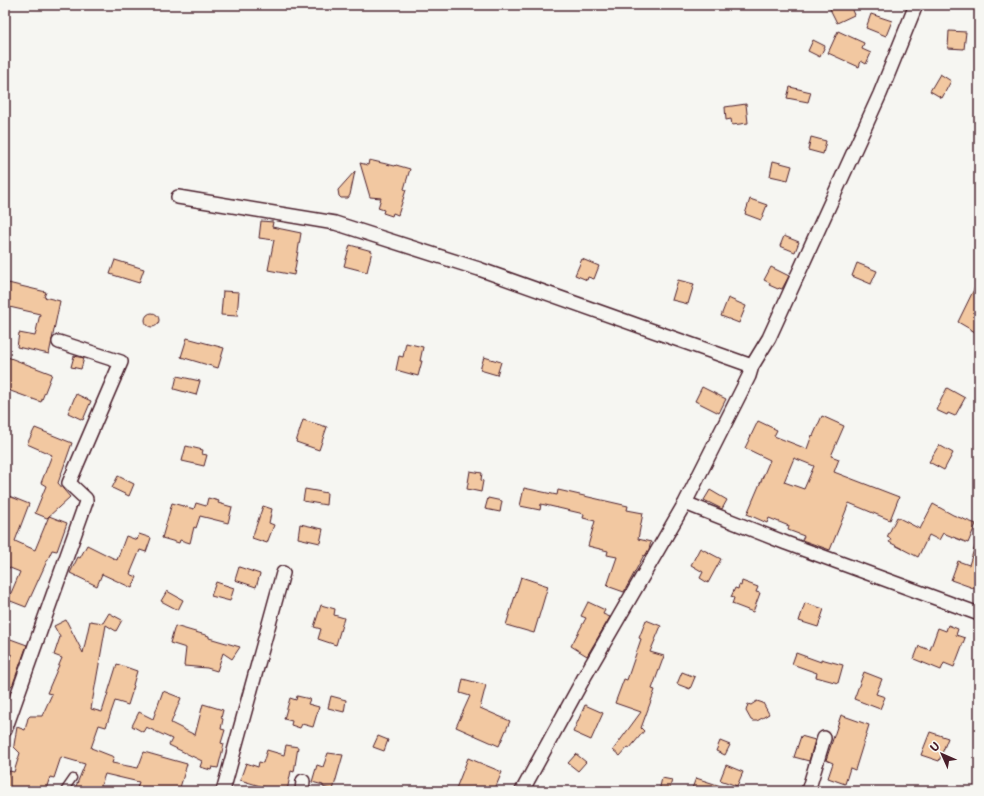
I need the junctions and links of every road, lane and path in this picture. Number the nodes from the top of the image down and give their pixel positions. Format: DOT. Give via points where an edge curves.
graph roads {
  1 [pos="916,5"];
  2 [pos="178,197"];
  3 [pos="59,342"];
  4 [pos="752,366"];
  5 [pos="685,503"];
  6 [pos="283,573"];
  7 [pos="979,614"];
  8 [pos="5,730"];
  9 [pos="824,738"];
  10 [pos="73,778"];
  11 [pos="64,791"];
  12 [pos="223,791"];
  13 [pos="522,791"];
  14 [pos="808,791"];
  1 -- 4 [label="street" via="880,94 779,317"];
  2 -- 4 [label="street" via="335,222 479,269"];
  3 -- 8 [label="street" via="121,362 69,483 86,498 86,502"];
  4 -- 5 [label="street"];
  5 -- 7 [label="street"];
  5 -- 13 [label="street"];
  6 -- 12 [label="street"];
  9 -- 14 [label="street"];
  10 -- 11 [label="lane"];
}
